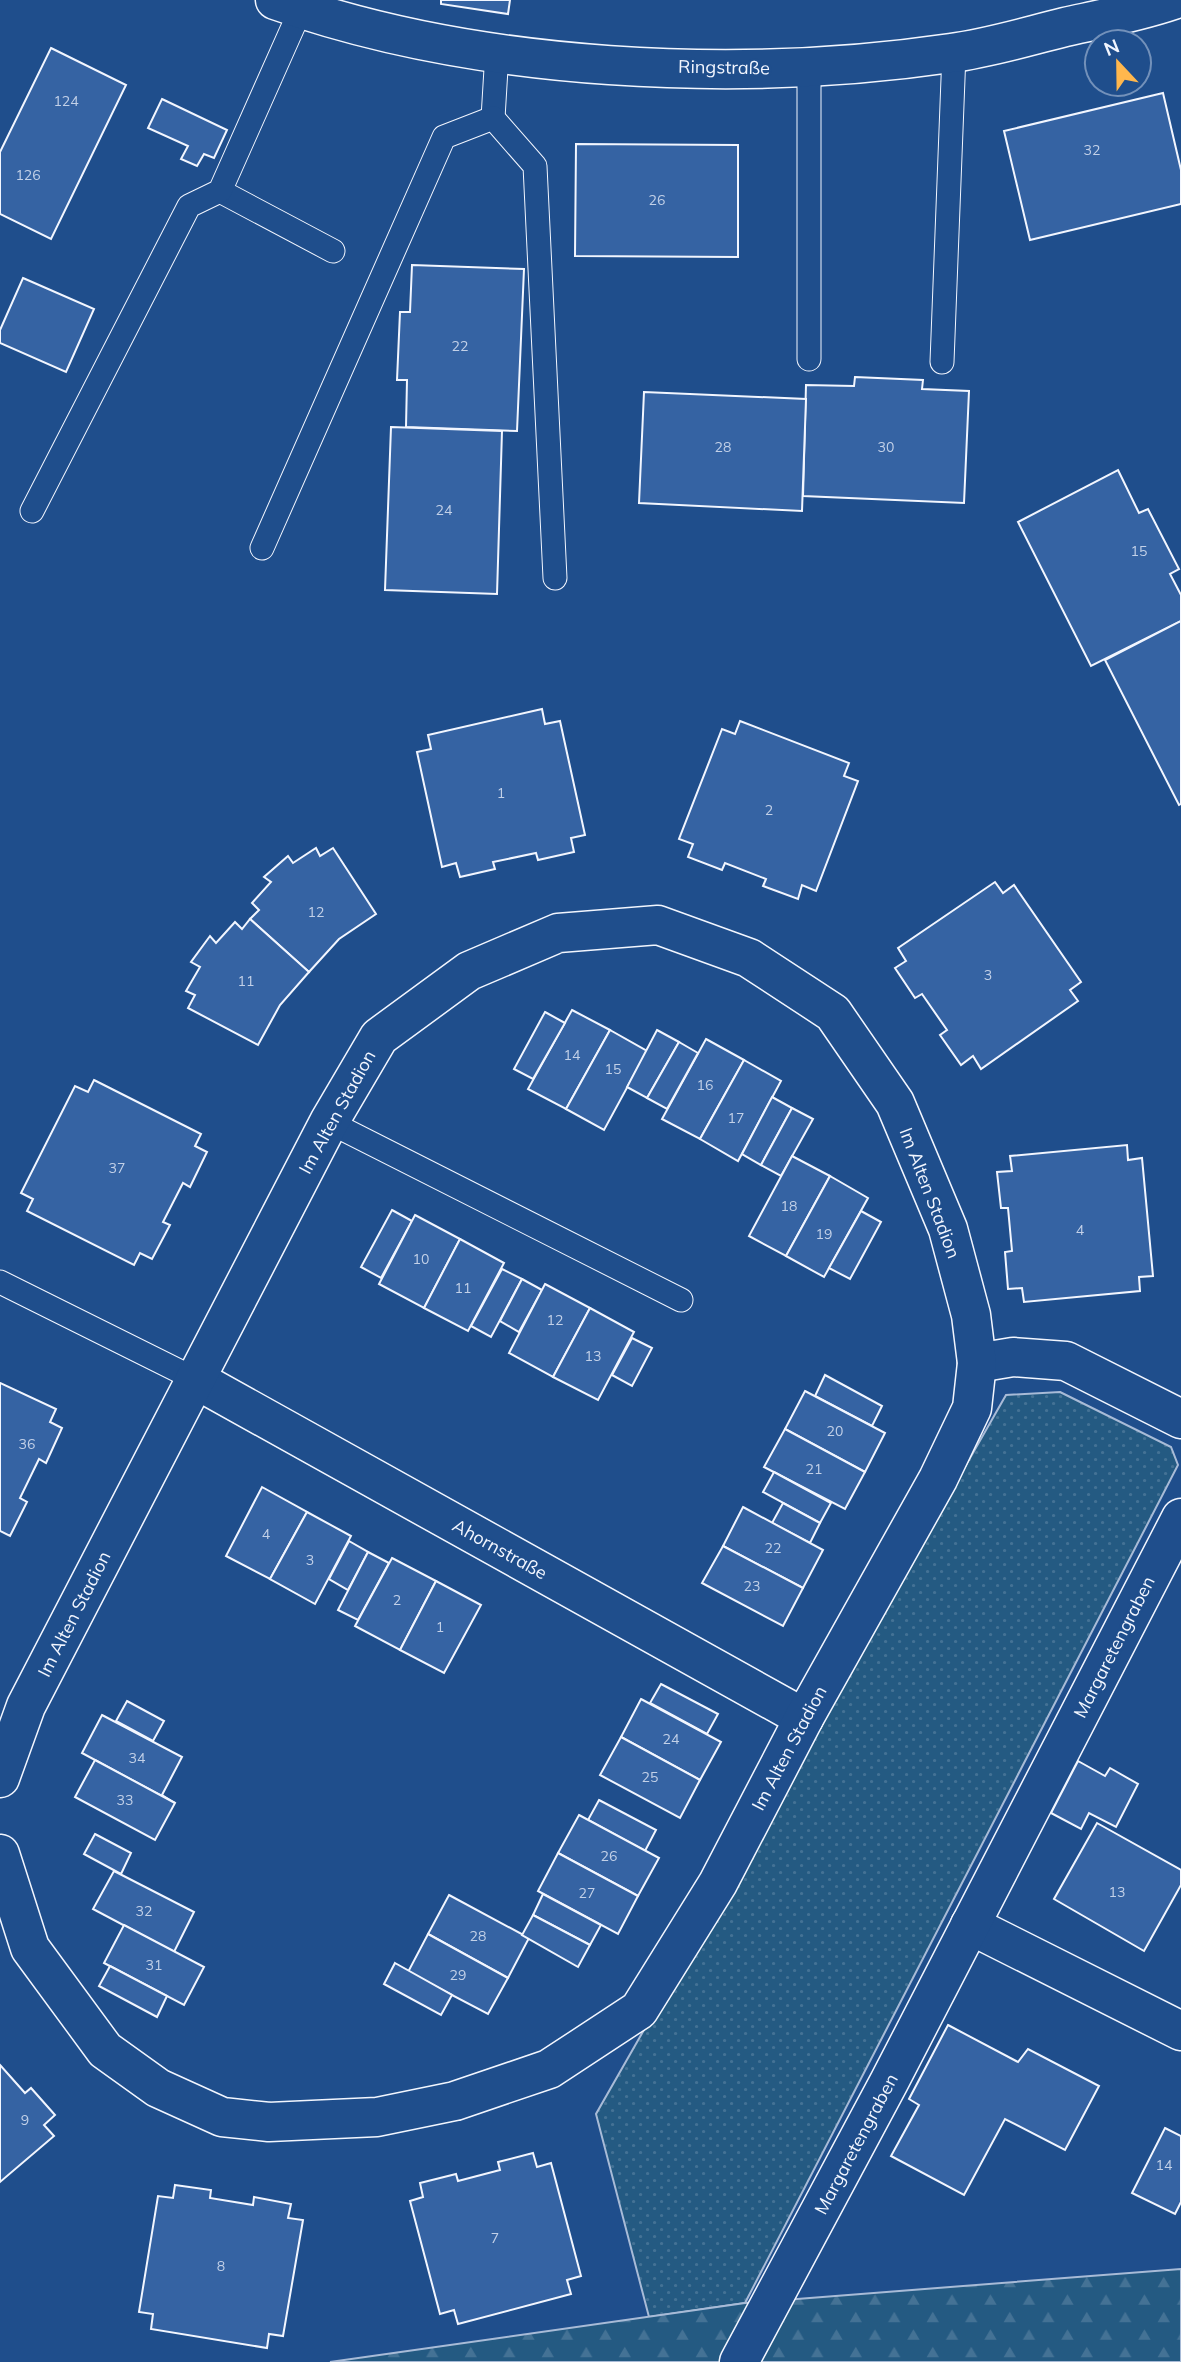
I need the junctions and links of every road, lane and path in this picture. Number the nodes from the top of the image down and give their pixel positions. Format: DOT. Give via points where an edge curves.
graph roads {
  1 [pos="1173,0"];
  2 [pos="288,5"];
  3 [pos="497,52"];
  4 [pos="954,53"];
  5 [pos="809,68"];
  6 [pos="493,118"];
  7 [pos="219,191"];
  8 [pos="333,251"];
  9 [pos="809,359"];
  10 [pos="942,362"];
  11 [pos="32,511"];
  12 [pos="262,548"];
  13 [pos="555,578"];
  14 [pos="329,1122"];
  15 [pos="0,1282"];
  16 [pos="681,1300"];
  17 [pos="977,1363"];
  18 [pos="195,1379"];
  19 [pos="1181,1419"];
  20 [pos="1181,1518"];
  21 [pos="804,1718"];
  22 [pos="0,1778"];
  23 [pos="0,1854"];
  24 [pos="970,1925"];
  25 [pos="1181,2031"];
  26 [pos="739,2362"];
  1 -- 4 [label="street, Ringstraße"];
  2 -- 3 [label="street, Ringstraße" via="421,39"];
  2 -- 7 [label="lane"];
  3 -- 5 [label="street, Ringstraße" via="660,66"];
  3 -- 6 [label="lane"];
  4 -- 5 [label="street, Ringstraße"];
  4 -- 10 [label="lane"];
  5 -- 9 [label="lane"];
  6 -- 12 [label="lane" via="444,137"];
  6 -- 13 [label="lane" via="535,166"];
  7 -- 8 [label="lane"];
  7 -- 11 [label="lane" via="189,206"];
  14 -- 16 [label="lane"];
  14 -- 17 [label="street, Im Alten Stadion" via="379,1037 469,971 558,933 658,925 748,958 833,1013 895,1103 948,1229 971,1315"];
  14 -- 18 [label="street, Im Alten Stadion"];
  15 -- 18 [label="lane"];
  17 -- 19 [label="street" via="1013,1357 1066,1361"];
  17 -- 21 [label="street, Im Alten Stadion" via="972,1408 938,1479"];
  18 -- 21 [label="street, Ahornstraße"];
  18 -- 22 [label="street, Im Alten Stadion" via="26,1706"];
  20 -- 24 [label="street, Margaretengraben"];
  21 -- 23 [label="street, Im Alten Stadion" via="718,1883 639,2010 548,2070 455,2101 377,2117 269,2122 222,2117 158,2088 105,2050 30,1948"];
  24 -- 25 [label="street"];
  24 -- 26 [label="street, Margaretengraben"];
}
